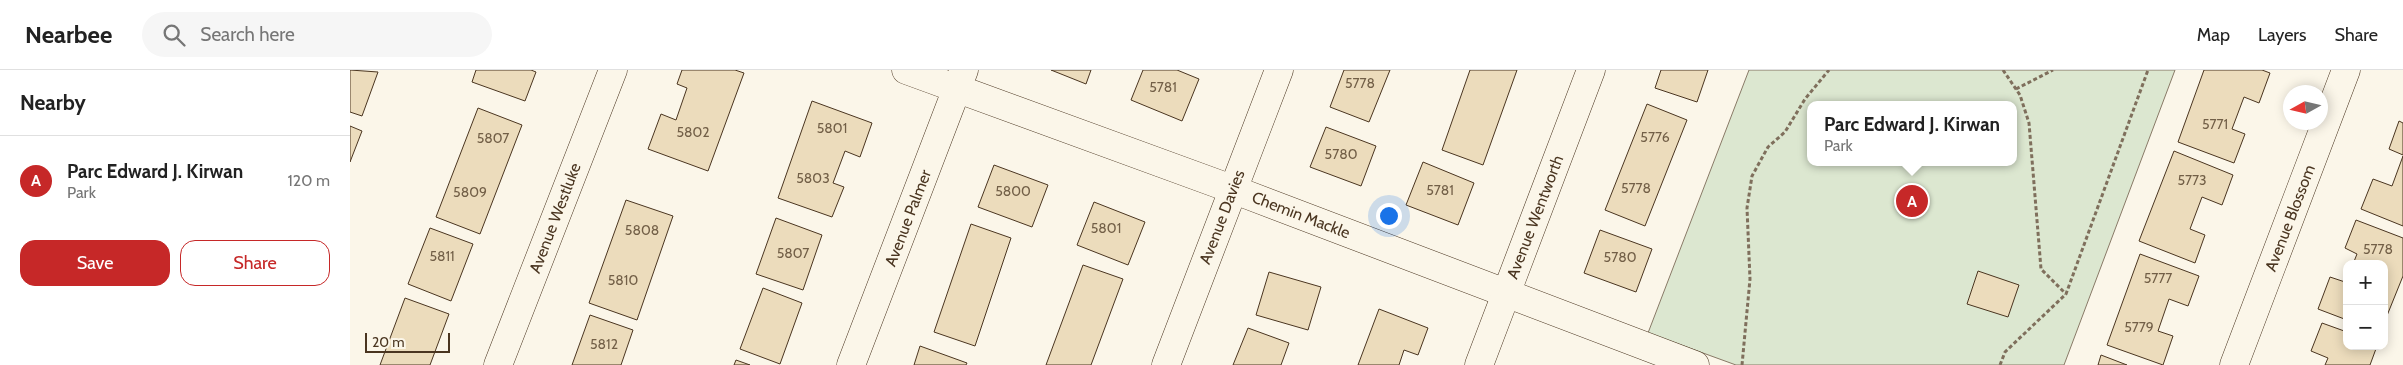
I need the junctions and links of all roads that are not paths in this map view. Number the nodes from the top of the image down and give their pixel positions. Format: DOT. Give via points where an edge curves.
graph roads {
  1 [pos="613,70"];
  2 [pos="906,70"];
  3 [pos="1279,70"];
  4 [pos="1591,70"];
  5 [pos="2346,70"];
  6 [pos="960,79"];
  7 [pos="1232,189"];
  8 [pos="1506,294"];
  9 [pos="498,365"];
  10 [pos="852,365"];
  11 [pos="1166,365"];
  12 [pos="1479,365"];
  13 [pos="1695,365"];
  14 [pos="2234,365"];
  1 -- 9 [label="street, Avenue Westluke"];
  2 -- 6 [label="street, Chemin Mackle"];
  3 -- 7 [label="street, Avenue Davies"];
  4 -- 8 [label="street, Avenue Wentworth"];
  5 -- 14 [label="street, Avenue Blossom"];
  6 -- 7 [label="street, Chemin Mackle"];
  6 -- 10 [label="street, Avenue Palmer"];
  7 -- 8 [label="street, Chemin Mackle"];
  7 -- 11 [label="street, Avenue Davies"];
  8 -- 12 [label="street, Avenue Wentworth"];
  8 -- 13 [label="street, Chemin Mackle"];
}
